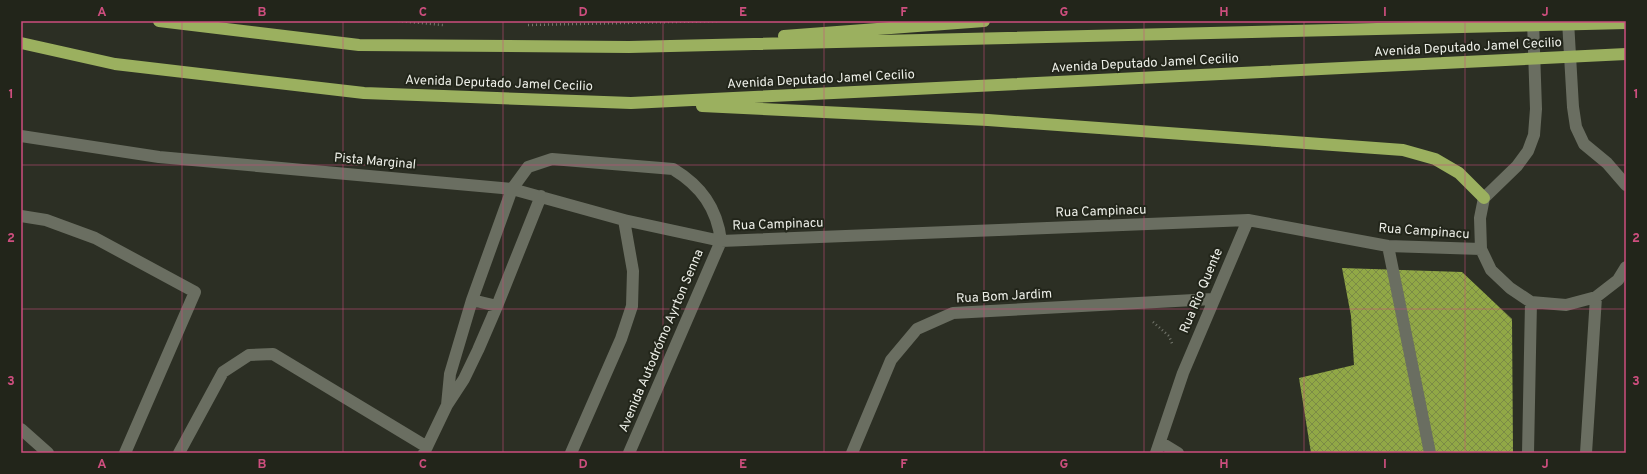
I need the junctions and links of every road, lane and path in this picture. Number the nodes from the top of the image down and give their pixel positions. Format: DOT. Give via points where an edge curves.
graph roads {
  1 [pos="159,21"];
  2 [pos="398,21"];
  3 [pos="719,21"];
  4 [pos="984,21"];
  5 [pos="1533,21"];
  6 [pos="1568,21"];
  7 [pos="1626,23"];
  8 [pos="445,25"];
  9 [pos="524,26"];
  10 [pos="21,43"];
  11 [pos="629,47"];
  12 [pos="1626,54"];
  13 [pos="631,103"];
  14 [pos="21,136"];
  15 [pos="1626,185"];
  16 [pos="512,189"];
  17 [pos="541,196"];
  18 [pos="1484,198"];
  19 [pos="21,216"];
  20 [pos="624,220"];
  21 [pos="1248,220"];
  22 [pos="721,241"];
  23 [pos="1388,246"];
  24 [pos="1481,250"];
  25 [pos="1626,267"];
  26 [pos="1596,297"];
  27 [pos="1213,299"];
  28 [pos="472,300"];
  29 [pos="1531,302"];
  30 [pos="1132,304"];
  31 [pos="497,306"];
  32 [pos="1183,373"];
  33 [pos="447,405"];
  34 [pos="21,428"];
  35 [pos="1158,447"];
  36 [pos="426,450"];
  37 [pos="48,453"];
  38 [pos="125,453"];
  39 [pos="179,453"];
  40 [pos="571,453"];
  41 [pos="629,453"];
  42 [pos="852,453"];
  43 [pos="1178,453"];
  44 [pos="1430,453"];
  45 [pos="1528,453"];
  46 [pos="1586,453"];
  1 -- 11 [label="highway, Avenida Deputado Jamel Cecilio" via="359,45"];
  2 -- 8 [label="path"];
  3 -- 9 [label="path"];
  4 -- 11 [label="highway"];
  5 -- 18 [label="street" via="1536,109 1534,135 1517,166"];
  6 -- 15 [label="street" via="1576,127 1584,144 1607,163"];
  7 -- 11 [label="highway, Avenida Deputado Jamel Cecilio"];
  10 -- 13 [label="highway, Avenida Deputado Jamel Cecilio" via="115,64 364,93"];
  12 -- 13 [label="highway, Avenida Deputado Jamel Cecilio"];
  13 -- 18 [label="highway" via="988,120 1403,150 1441,162 1459,173"];
  14 -- 16 [label="street, Pista Marginal" via="159,157"];
  16 -- 17 [label="street, Pista Marginal"];
  16 -- 22 [label="street" via="528,167 552,160 673,169 699,188 708,200 719,226"];
  16 -- 28 [label="street"];
  17 -- 20 [label="street, Pista Marginal"];
  17 -- 31 [label="street"];
  18 -- 24 [label="street" via="1480,218"];
  19 -- 38 [label="street" via="46,220 95,238 194,292"];
  20 -- 22 [label="street, Pista Marginal"];
  20 -- 40 [label="street" via="633,271 632,306 621,339"];
  21 -- 22 [label="street, Rua Campinacu"];
  21 -- 23 [label="street, Rua Campinacu"];
  21 -- 27 [label="street, Rua Rio Quente"];
  22 -- 41 [label="street, Avenida Autodrómo Ayrton Senna"];
  23 -- 24 [label="street, Rua Campinacu"];
  23 -- 44 [label="street"];
  24 -- 29 [label="street" via="1491,270 1510,288"];
  25 -- 26 [label="street" via="1618,280"];
  26 -- 29 [label="street" via="1566,305"];
  26 -- 46 [label="street"];
  27 -- 30 [label="street, Rua Bom Jardim"];
  27 -- 32 [label="street, Rua Rio Quente"];
  28 -- 31 [label="street"];
  28 -- 33 [label="street" via="450,374"];
  29 -- 45 [label="street"];
  30 -- 32 [label="path, Rua Rio Quente" via="1169,336"];
  30 -- 42 [label="street, Rua Bom Jardim" via="953,313 918,329 891,360"];
  31 -- 33 [label="street" via="464,379"];
  32 -- 35 [label="street, Rua Rio Quente"];
  33 -- 36 [label="street"];
  34 -- 37 [label="street"];
  35 -- 43 [label="street"];
  36 -- 39 [label="street" via="273,354 249,354 224,372"];
}
